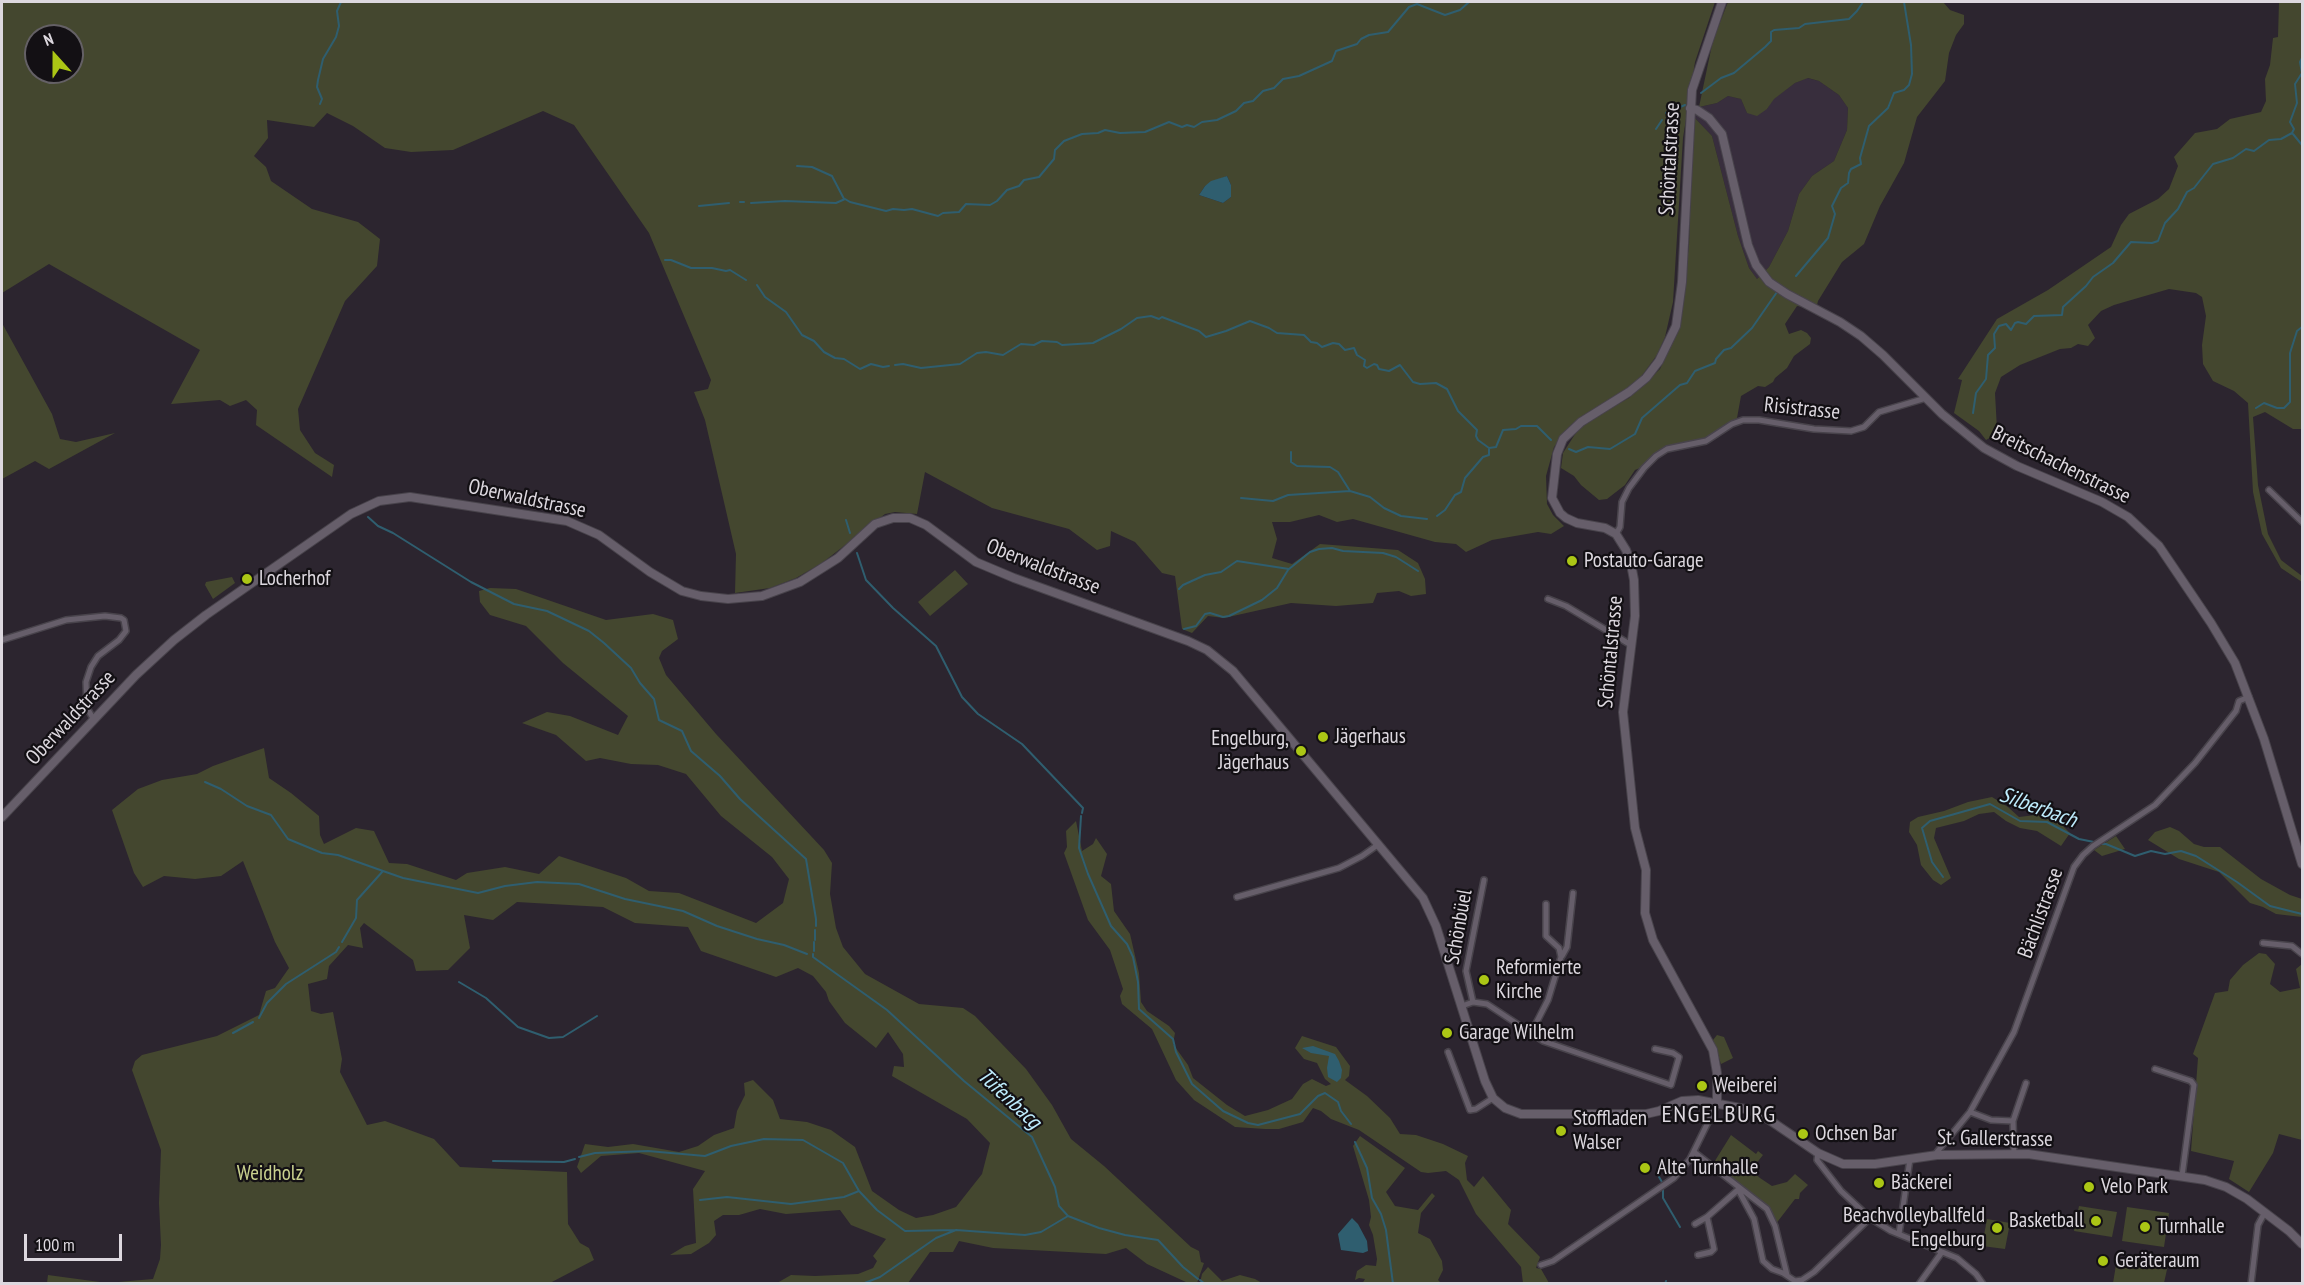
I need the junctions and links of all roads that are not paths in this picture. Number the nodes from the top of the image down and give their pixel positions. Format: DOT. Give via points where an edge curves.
graph roads {
  1 [pos="1722,2"];
  2 [pos="1690,108"];
  3 [pos="1926,398"];
  4 [pos="2269,490"];
  5 [pos="2302,522"];
  6 [pos="1616,534"];
  7 [pos="1548,598"];
  8 [pos="2,640"];
  9 [pos="1631,645"];
  10 [pos="2249,697"];
  11 [pos="94,720"];
  12 [pos="2,817"];
  13 [pos="1379,844"];
  14 [pos="2302,864"];
  15 [pos="1484,880"];
  16 [pos="1573,892"];
  17 [pos="1237,897"];
  18 [pos="1546,904"];
  19 [pos="2263,943"];
  20 [pos="2302,954"];
  21 [pos="1561,957"];
  22 [pos="1473,1002"];
  23 [pos="1462,1006"];
  24 [pos="1531,1033"];
  25 [pos="1655,1049"];
  26 [pos="1448,1052"];
  27 [pos="2155,1069"];
  28 [pos="2026,1083"];
  29 [pos="1493,1098"];
  30 [pos="1717,1104"];
  31 [pos="1970,1112"];
  32 [pos="2013,1120"];
  33 [pos="1694,1152"];
  34 [pos="1818,1153"];
  35 [pos="2014,1154"];
  36 [pos="1937,1155"];
  37 [pos="1910,1159"];
  38 [pos="2182,1176"];
  39 [pos="1740,1188"];
  40 [pos="2265,1212"];
  41 [pos="1707,1217"];
  42 [pos="1870,1218"];
  43 [pos="1695,1224"];
  44 [pos="1899,1234"];
  45 [pos="2302,1244"];
  46 [pos="1942,1252"];
  47 [pos="1698,1255"];
  48 [pos="1541,1265"];
  49 [pos="1787,1275"];
  50 [pos="1919,1284"];
  51 [pos="1983,1284"];
  52 [pos="2251,1284"];
  1 -- 2 [label="street, Schöntalstrasse" via="1698,70"];
  2 -- 3 [label="street, Breitschachenstrasse" via="1709,118 1722,134 1755,266 1787,294 1861,336"];
  2 -- 6 [label="street, Schöntalstrasse" via="1682,282 1671,339 1646,378 1570,431 1563,439 1556,463 1552,498 1560,513 1571,521"];
  3 -- 6 [label="street, Risistrasse" via="1880,412 1864,427 1851,431 1743,420 1706,441 1668,449 1644,468 1625,495"];
  3 -- 10 [label="street, Breitschachenstrasse" via="1984,448 2102,502 2147,532 2211,623 2235,663"];
  4 -- 5 [label="street"];
  6 -- 9 [label="street, Schöntalstrasse" via="1626,550 1634,580"];
  7 -- 9 [label="street"];
  8 -- 11 [label="street" via="66,620 105,616 124,620 126,631 98,656 89,675 85,698"];
  9 -- 30 [label="street, Schöntalstrasse" via="1623,702 1624,739 1635,828 1646,870 1647,920 1656,947 1711,1043 1717,1068"];
  10 -- 14 [label="street, Breitschachenstrasse"];
  10 -- 31 [label="street, Bächlistrasse" via="2239,701 2236,711 2195,763 2155,806 2093,846 2074,867 2014,1032"];
  11 -- 12 [label="street, Oberwaldstrasse"];
  11 -- 13 [label="street, Oberwaldstrasse" via="154,658 198,621 351,514 379,501 410,497 567,521 600,535 682,591 728,599 762,596 800,582 838,558 875,524 903,518 926,525 976,562 995,571 1188,641 1212,654 1233,671"];
  13 -- 17 [label="street" via="1339,868"];
  13 -- 23 [label="street, Oberwaldstrasse" via="1415,886 1429,910"];
  15 -- 22 [label="street, Schönbüel" via="1466,971"];
  16 -- 21 [label="street" via="1568,947"];
  18 -- 21 [label="street" via="1546,936 1559,948"];
  19 -- 20 [label="street" via="2292,946"];
  21 -- 24 [label="street" via="1548,1000"];
  22 -- 23 [label="street"];
  22 -- 24 [label="street" via="1487,1004"];
  23 -- 29 [label="street, Oberwaldstrasse"];
  24 -- 25 [label="street" via="1559,1047 1671,1085 1679,1057"];
  26 -- 29 [label="street" via="1467,1107 1476,1109"];
  27 -- 38 [label="street" via="2191,1081 2193,1087"];
  28 -- 32 [label="street"];
  29 -- 30 [label="street, St. Gallerstrasse" via="1504,1108 1521,1114 1646,1114 1690,1099"];
  30 -- 33 [label="street"];
  30 -- 34 [label="street, St. Gallerstrasse" via="1762,1115"];
  31 -- 32 [label="street" via="1991,1120"];
  31 -- 36 [label="street, Bächlistrasse"];
  32 -- 35 [label="street"];
  33 -- 39 [label="street"];
  33 -- 48 [label="street" via="1674,1178 1553,1261"];
  34 -- 37 [label="street, St. Gallerstrasse" via="1851,1165"];
  34 -- 42 [label="street" via="1817,1160 1841,1191"];
  35 -- 36 [label="street, St. Gallerstrasse"];
  35 -- 38 [label="street, St. Gallerstrasse"];
  36 -- 37 [label="street, St. Gallerstrasse"];
  37 -- 44 [label="street"];
  38 -- 40 [label="street, St. Gallerstrasse" via="2213,1181"];
  39 -- 41 [label="street"];
  39 -- 49 [label="street" via="1770,1212"];
  39 -- 49 [label="street" via="1754,1219 1763,1261"];
  40 -- 45 [label="street, St. Gallerstrasse"];
  40 -- 52 [label="street" via="2258,1225"];
  41 -- 43 [label="street"];
  41 -- 47 [label="street" via="1714,1249"];
  42 -- 44 [label="street"];
  42 -- 49 [label="street" via="1806,1278 1795,1281"];
  44 -- 46 [label="street"];
  46 -- 50 [label="street"];
  46 -- 51 [label="street" via="1964,1263"];
}
